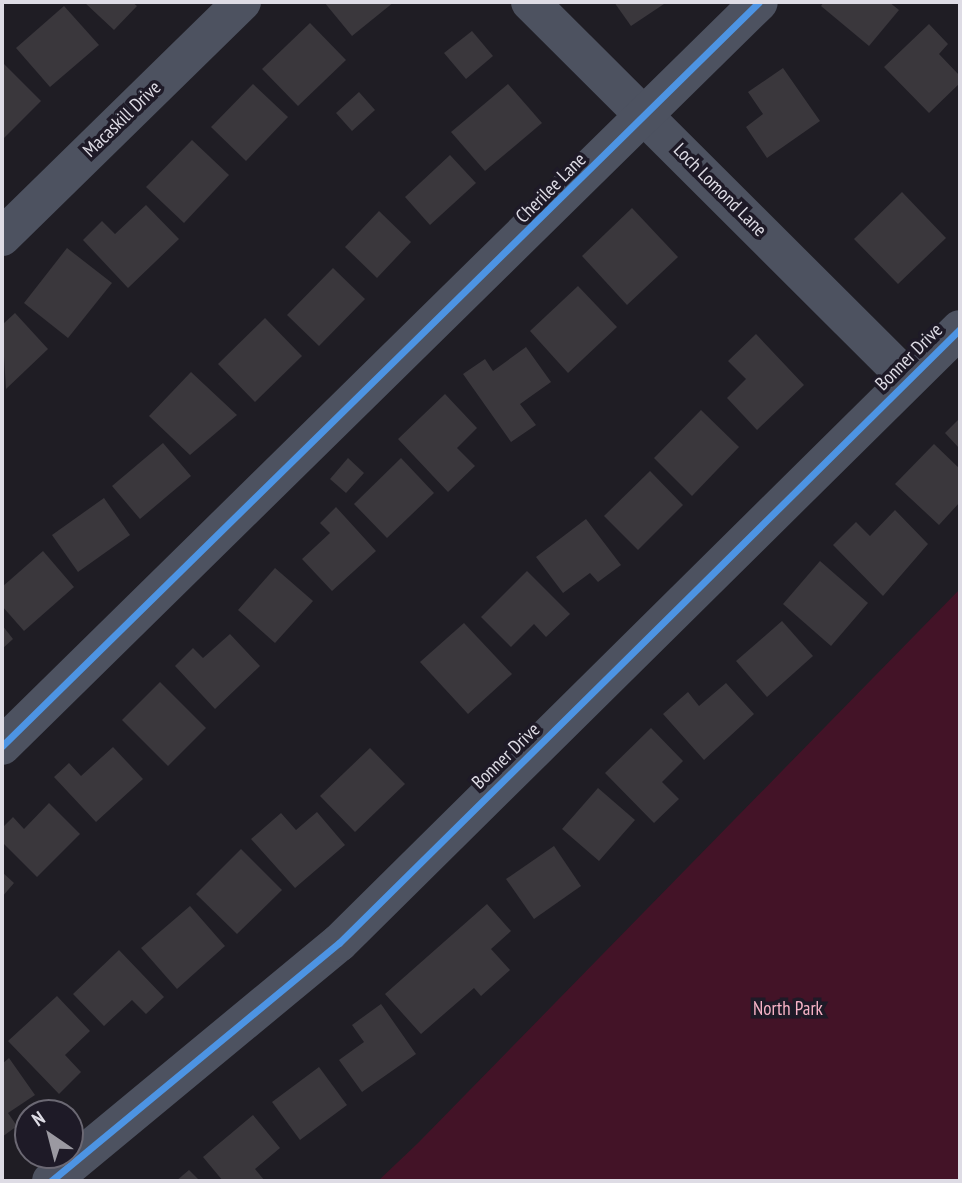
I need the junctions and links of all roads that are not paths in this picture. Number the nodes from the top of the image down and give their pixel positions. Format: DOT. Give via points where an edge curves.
graph roads {
  1 [pos="242,2"];
  2 [pos="530,2"];
  3 [pos="759,2"];
  4 [pos="645,116"];
  5 [pos="2,237"];
  6 [pos="960,329"];
  7 [pos="908,379"];
  8 [pos="2,746"];
  9 [pos="51,1181"];
  1 -- 5 [label="street, Macaskill Drive"];
  2 -- 4 [label="street, Loch Lomond Lane"];
  3 -- 4 [label="street, Cherilee Lane"];
  4 -- 7 [label="street, Loch Lomond Lane"];
  4 -- 8 [label="street, Cherilee Lane"];
  6 -- 7 [label="street, Bonner Drive"];
  7 -- 9 [label="street, Bonner Drive" via="737,556 340,943"];
}
